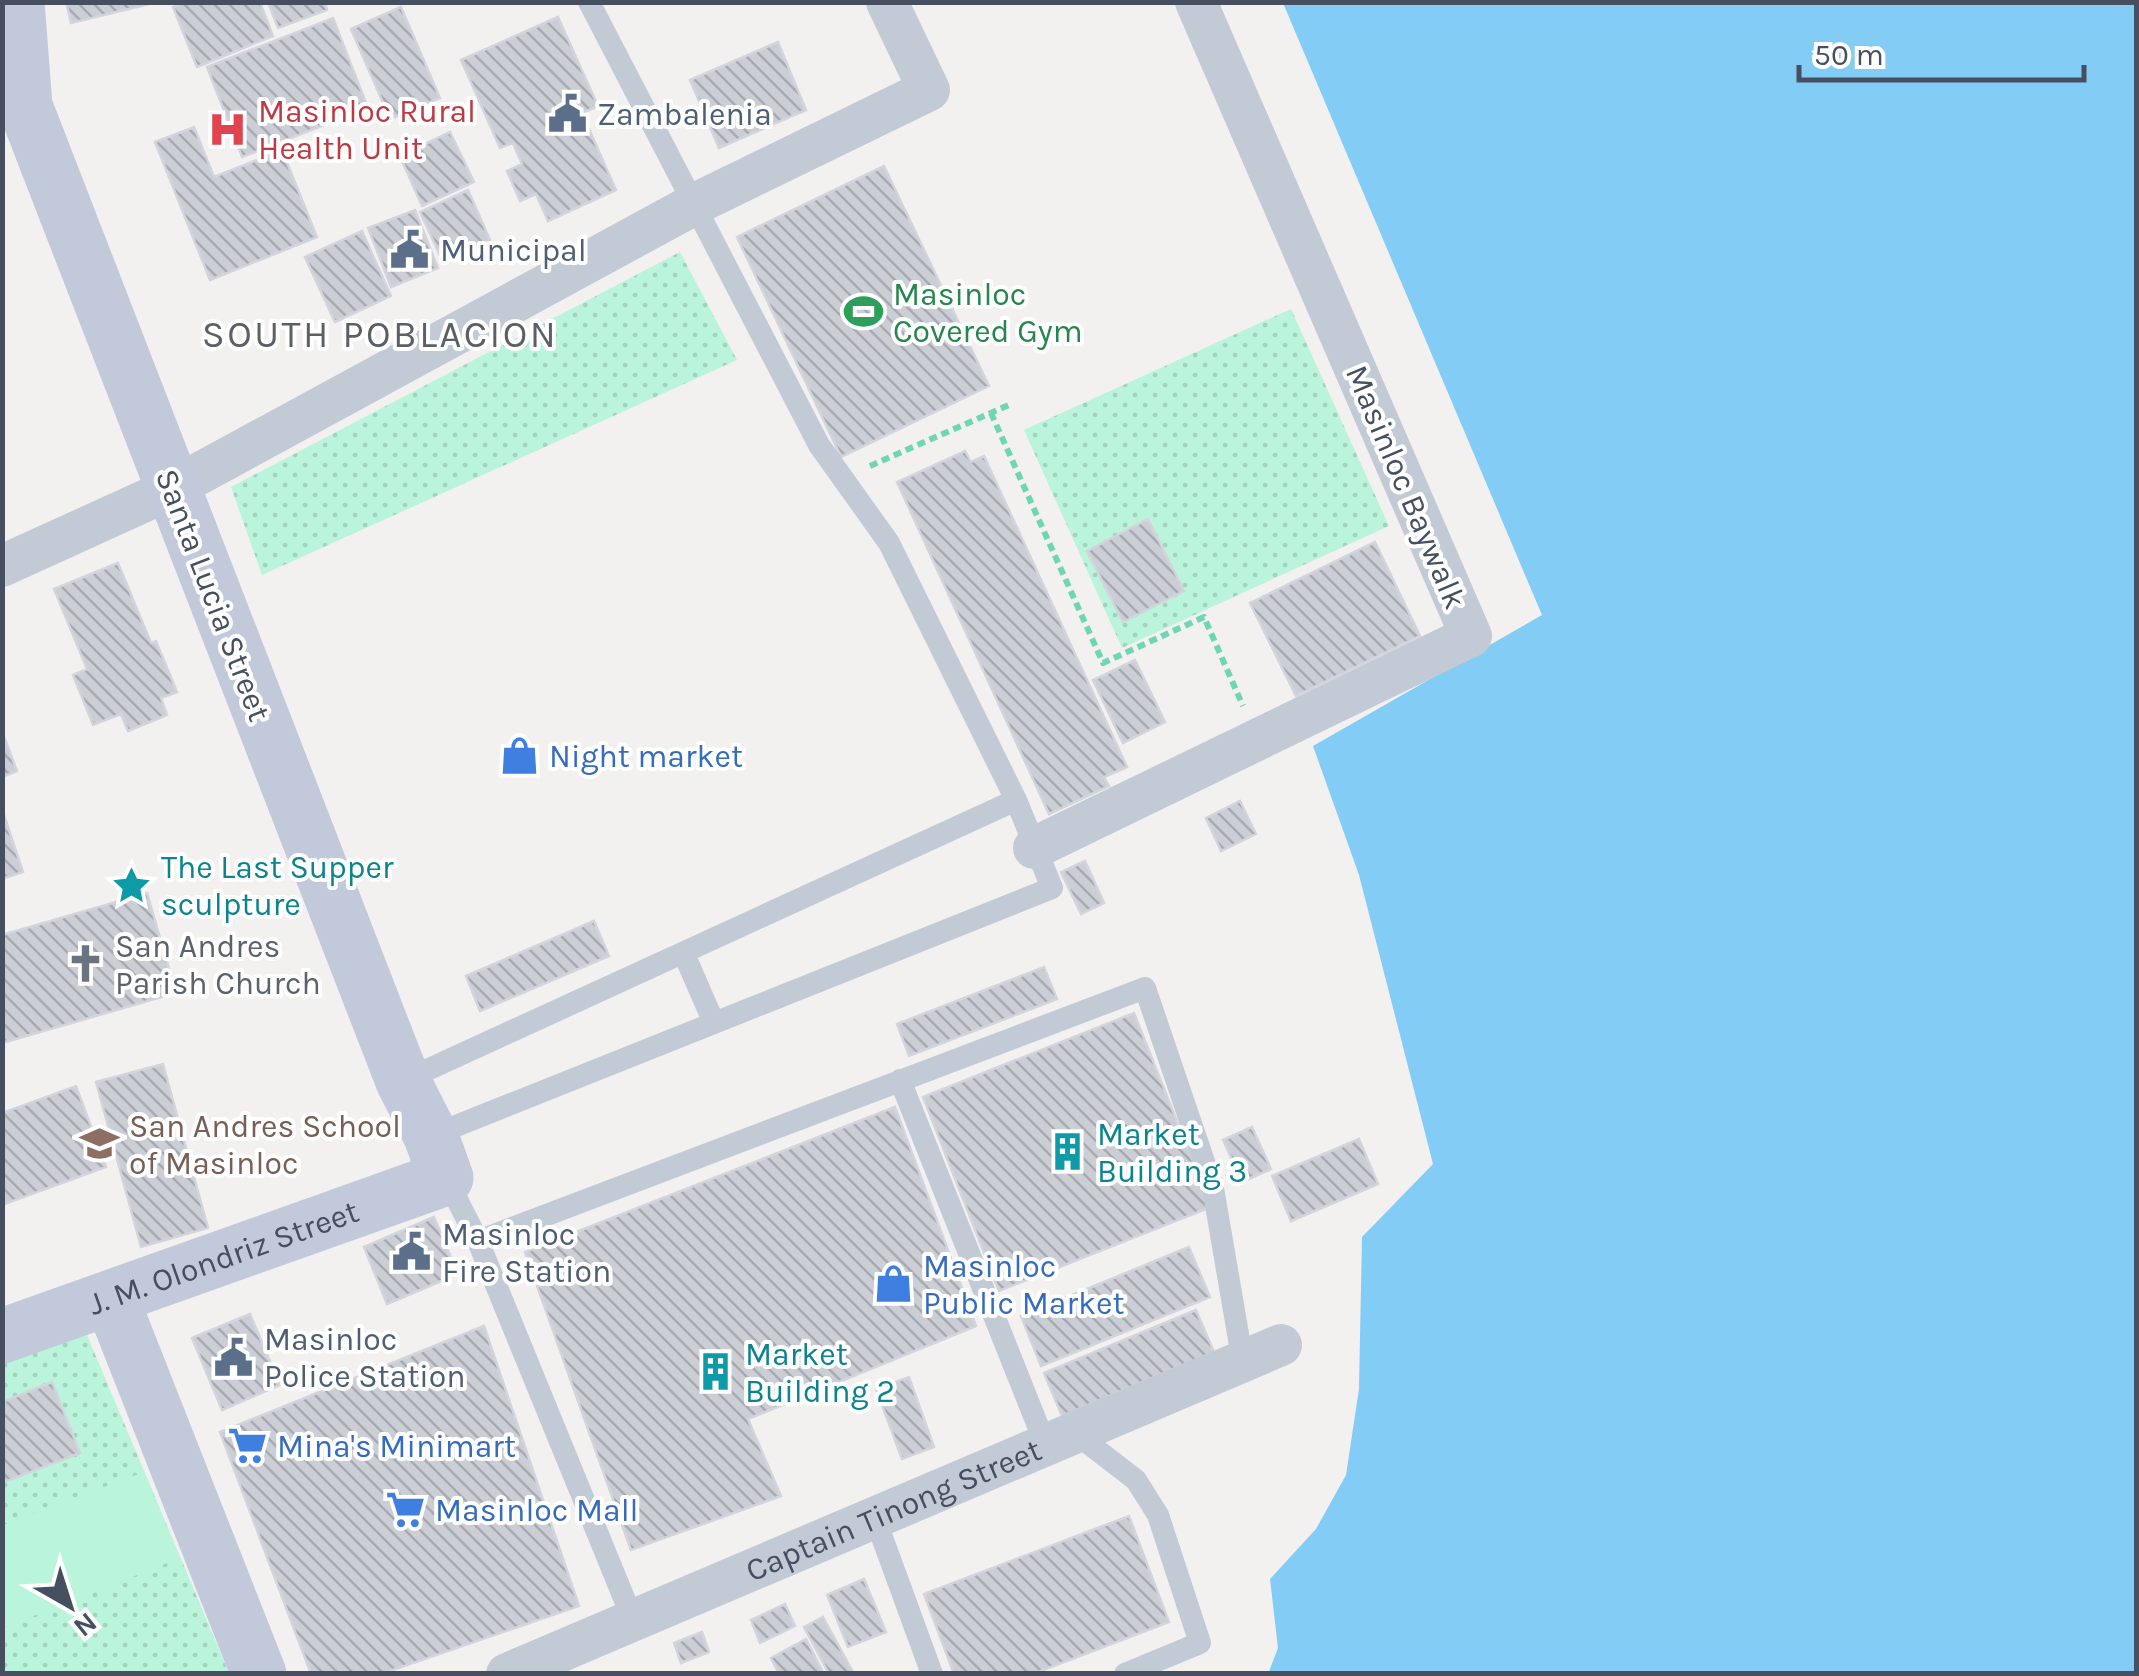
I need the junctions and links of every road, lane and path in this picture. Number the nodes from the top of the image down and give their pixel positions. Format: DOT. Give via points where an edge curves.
graph roads {
  1 [pos="17,2"];
  2 [pos="589,2"];
  3 [pos="886,2"];
  4 [pos="1196,2"];
  5 [pos="14,110"];
  6 [pos="693,205"];
  7 [pos="1011,404"];
  8 [pos="991,413"];
  9 [pos="844,477"];
  10 [pos="171,489"];
  11 [pos="2,566"];
  12 [pos="1258,740"];
  13 [pos="1016,800"];
  14 [pos="1034,848"];
  15 [pos="684,954"];
  16 [pos="714,1023"];
  17 [pos="900,1080"];
  18 [pos="404,1081"];
  19 [pos="438,1156"];
  20 [pos="478,1242"];
  21 [pos="111,1298"];
  22 [pos="2,1336"];
  23 [pos="1262,1354"];
  24 [pos="1060,1440"];
  25 [pos="875,1518"];
  26 [pos="633,1620"];
  27 [pos="259,1674"];
  28 [pos="507,1674"];
  29 [pos="932,1674"];
  30 [pos="1125,1674"];
  1 -- 5 [label="street, Santa Lucia Street"];
  2 -- 6 [label="lane"];
  3 -- 6 [label="street" via="929,90"];
  4 -- 12 [label="street, Masinloc Baywalk" via="1288,256 1471,636"];
  5 -- 10 [label="street, Santa Lucia Street"];
  6 -- 9 [label="lane" via="819,445"];
  6 -- 10 [label="street"];
  7 -- 8 [label="path"];
  8 -- 9 [label="path"];
  8 -- 12 [label="path" via="1103,663 1204,616"];
  9 -- 13 [label="lane" via="889,543"];
  10 -- 11 [label="street"];
  10 -- 18 [label="street, Santa Lucia Street"];
  12 -- 14 [label="street, Masinloc Baywalk"];
  13 -- 14 [label="lane"];
  13 -- 15 [label="lane"];
  14 -- 16 [label="lane" via="1052,888"];
  15 -- 16 [label="lane"];
  15 -- 18 [label="lane"];
  16 -- 19 [label="lane"];
  17 -- 20 [label="lane"];
  17 -- 23 [label="lane" via="1145,988"];
  17 -- 24 [label="lane"];
  18 -- 19 [label="street, Santa Lucia Street"];
  19 -- 20 [label="lane"];
  19 -- 21 [label="street, J. M. Olondriz Street"];
  20 -- 26 [label="lane"];
  21 -- 22 [label="street, J. M. Olondriz Street"];
  21 -- 27 [label="street"];
  23 -- 24 [label="street, Captain Tinong Street"];
  24 -- 25 [label="street, Captain Tinong Street"];
  24 -- 30 [label="lane" via="1136,1480 1158,1516 1200,1643"];
  25 -- 26 [label="street, Captain Tinong Street"];
  25 -- 29 [label="lane"];
  26 -- 28 [label="street, Captain Tinong Street"];
}
